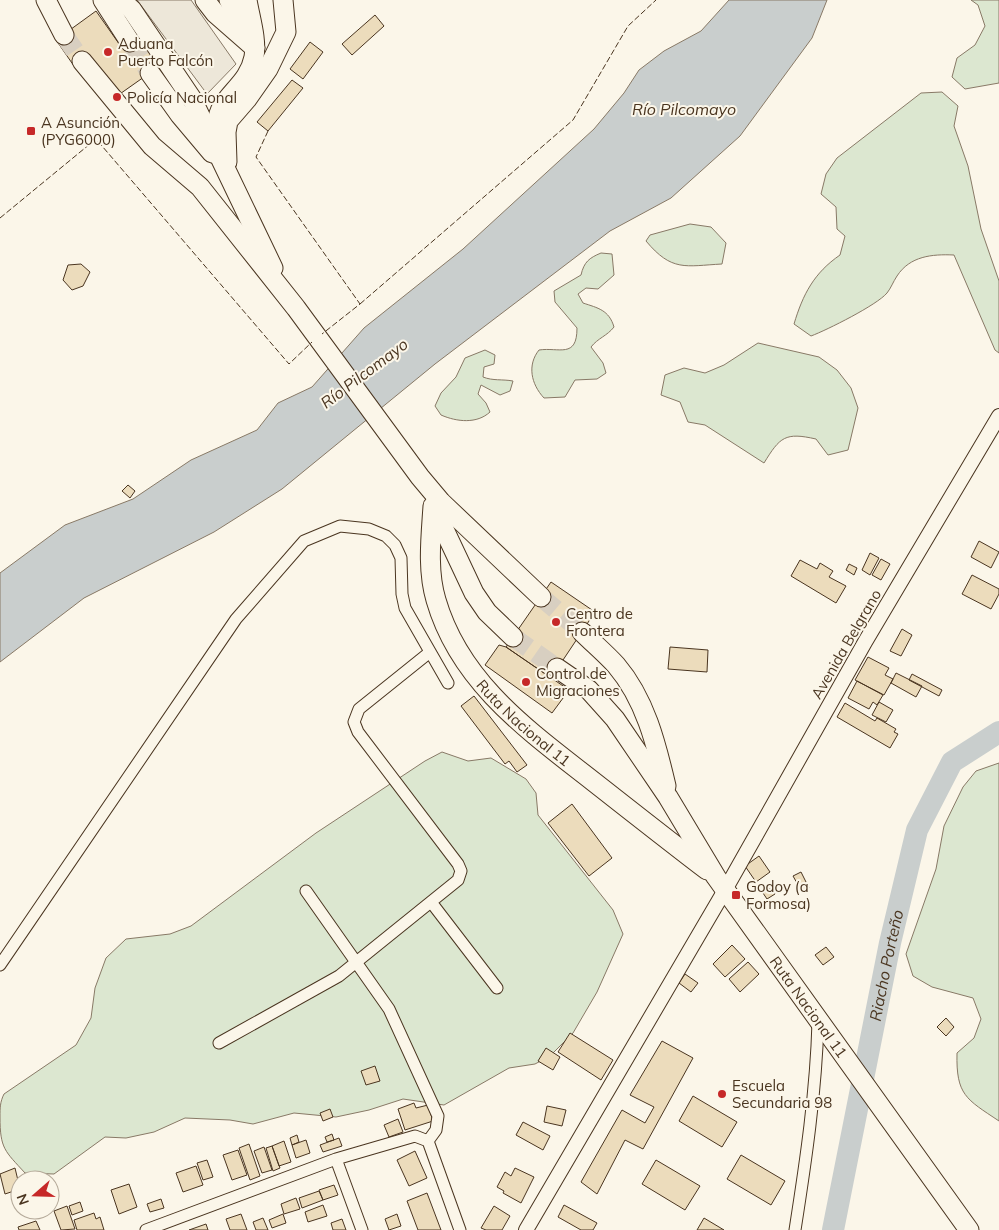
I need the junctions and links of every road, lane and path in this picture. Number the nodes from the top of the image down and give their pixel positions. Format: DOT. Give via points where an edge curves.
graph roads {
  1 [pos="46,0"];
  2 [pos="103,0"];
  3 [pos="121,0"];
  4 [pos="205,0"];
  5 [pos="218,0"];
  6 [pos="229,0"];
  7 [pos="239,0"];
  8 [pos="246,0"];
  9 [pos="271,0"];
  10 [pos="284,7"];
  11 [pos="64,34"];
  12 [pos="130,42"];
  13 [pos="255,48"];
  14 [pos="82,61"];
  15 [pos="150,73"];
  16 [pos="227,171"];
  17 [pos="288,301"];
  18 [pos="999,416"];
  19 [pos="420,477"];
  20 [pos="433,506"];
  21 [pos="541,597"];
  22 [pos="582,632"];
  23 [pos="513,637"];
  24 [pos="430,652"];
  25 [pos="557,668"];
  26 [pos="448,683"];
  27 [pos="668,797"];
  28 [pos="721,884"];
  29 [pos="306,891"];
  30 [pos="431,902"];
  31 [pos="357,964"];
  32 [pos="0,965"];
  33 [pos="497,988"];
  34 [pos="824,1029"];
  35 [pos="219,1042"];
  36 [pos="428,1141"];
  37 [pos="336,1159"];
  38 [pos="146,1230"];
  39 [pos="362,1230"];
  40 [pos="460,1230"];
  41 [pos="526,1230"];
  42 [pos="795,1230"];
  43 [pos="969,1230"];
  1 -- 11 [label="highway"];
  2 -- 12 [label="highway"];
  3 -- 16 [label="highway" via="132,10 192,98"];
  4 -- 13 [label="highway"];
  5 -- 13 [label="highway"];
  6 -- 13 [label="highway"];
  7 -- 13 [label="highway"];
  8 -- 13 [label="highway"];
  9 -- 10 [label="highway"];
  10 -- 16 [label="highway" via="286,32 268,69 228,121"];
  13 -- 16 [label="highway" via="250,71 239,87 222,102 217,116 216,126"];
  14 -- 17 [label="highway" via="152,146 200,187"];
  15 -- 16 [label="highway"];
  16 -- 17 [label="highway"];
  17 -- 19 [label="highway, Ruta Nacional 11"];
  18 -- 28 [label="street, Avenida Belgrano"];
  19 -- 20 [label="highway, Ruta Nacional 11"];
  19 -- 21 [label="highway, Ruta Nacional 11" via="441,502"];
  20 -- 23 [label="highway, Ruta Nacional 11" via="474,593 487,612"];
  20 -- 28 [label="highway, Ruta Nacional 11" via="430,561 436,599 462,660 491,697"];
  22 -- 27 [label="highway, Ruta Nacional 11" via="616,665 638,697 658,752"];
  24 -- 26 [label="street"];
  24 -- 30 [label="street" via="359,709 354,722 358,732 461,871 458,880"];
  24 -- 32 [label="street" via="405,608 401,558 386,536 369,529 340,526 304,541 236,619"];
  25 -- 27 [label="highway, Ruta Nacional 11" via="589,690 615,719"];
  27 -- 28 [label="highway, Ruta Nacional 11"];
  28 -- 34 [label="highway, Ruta Nacional 11"];
  28 -- 41 [label="street, Avenida Belgrano"];
  29 -- 31 [label="street"];
  30 -- 31 [label="street"];
  30 -- 33 [label="street"];
  31 -- 35 [label="street"];
  31 -- 36 [label="street" via="389,1009 438,1116 436,1130"];
  34 -- 42 [label="street"];
  34 -- 43 [label="highway, Ruta Nacional 11"];
  36 -- 37 [label="street" via="415,1136"];
  36 -- 40 [label="street"];
  37 -- 38 [label="street"];
  37 -- 39 [label="street"];
}
